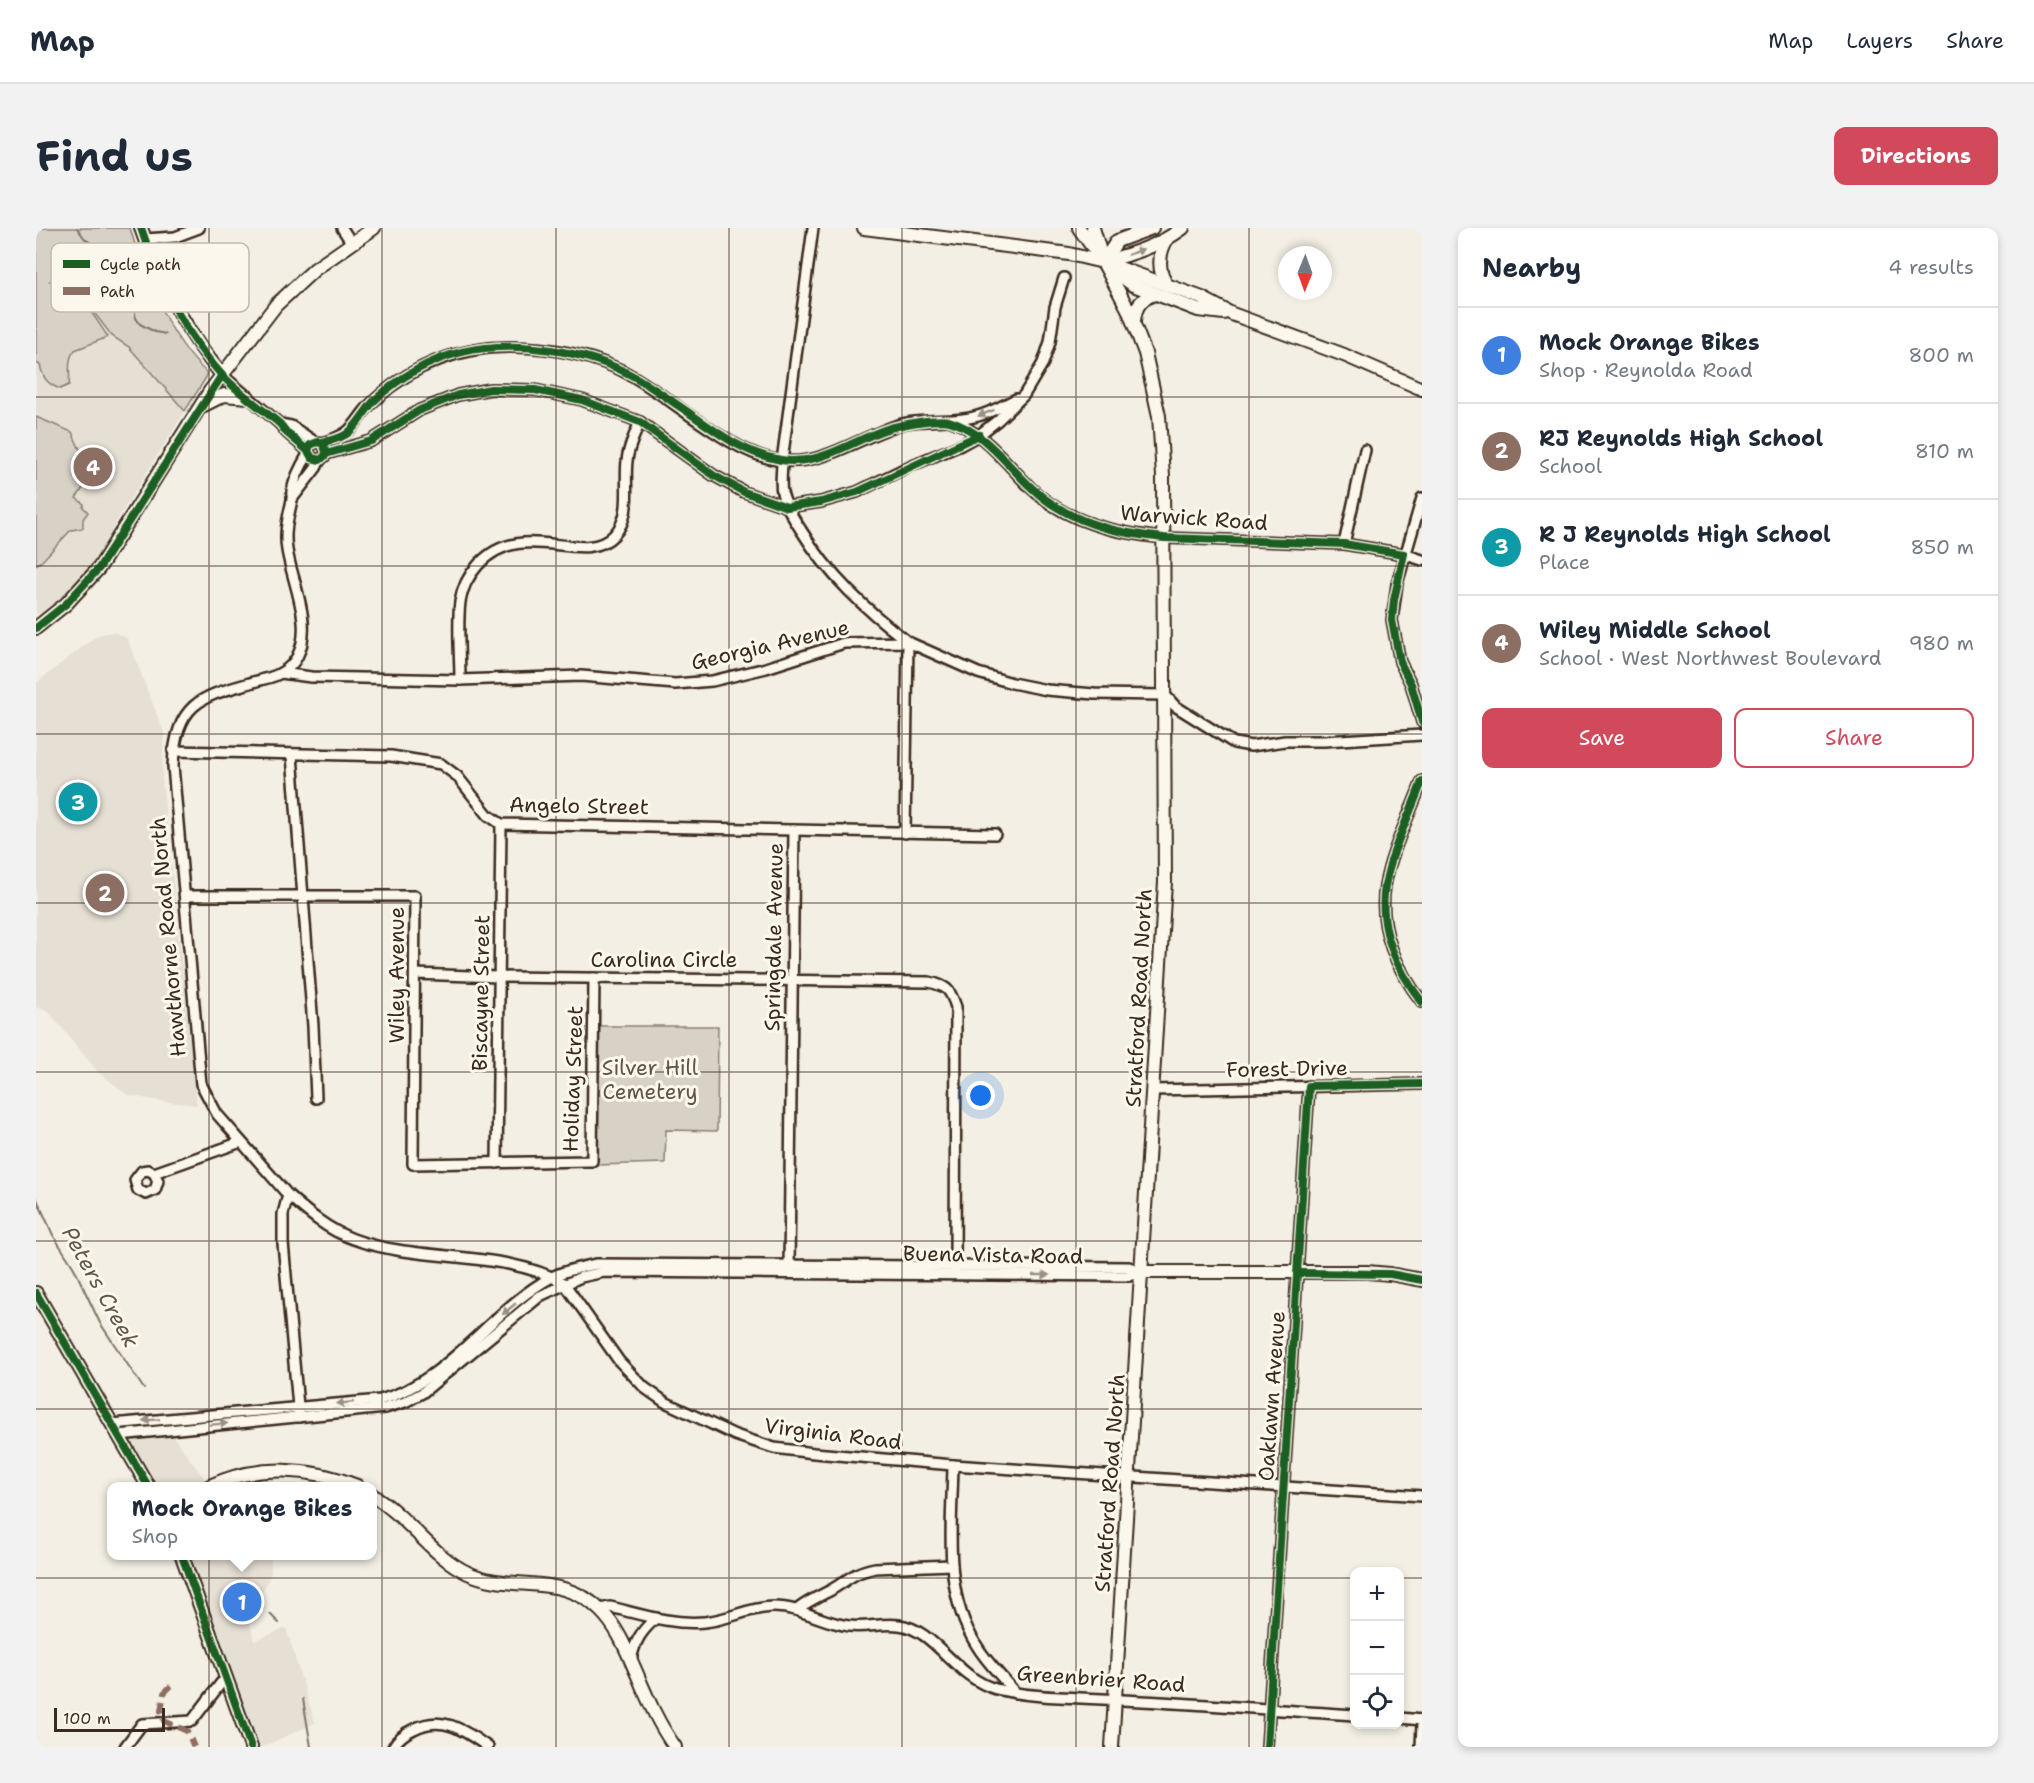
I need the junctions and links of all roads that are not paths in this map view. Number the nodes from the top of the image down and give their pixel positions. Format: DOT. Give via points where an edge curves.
graph roads {
  1 [pos="199,228"];
  2 [pos="342,228"];
  3 [pos="374,228"];
  4 [pos="813,228"];
  5 [pos="864,228"];
  6 [pos="1079,228"];
  7 [pos="1093,228"];
  8 [pos="1152,228"];
  9 [pos="1183,228"];
  10 [pos="143,234"];
  11 [pos="1167,239"];
  12 [pos="351,242"];
  13 [pos="1103,262"];
  14 [pos="1064,278"];
  15 [pos="1167,286"];
  16 [pos="1155,294"];
  17 [pos="178,312"];
  18 [pos="1232,314"];
  19 [pos="1134,323"];
  20 [pos="222,375"];
  21 [pos="1422,388"];
  22 [pos="1024,395"];
  23 [pos="248,397"];
  24 [pos="201,407"];
  25 [pos="946,419"];
  26 [pos="357,422"];
  27 [pos="640,422"];
  28 [pos="280,423"];
  29 [pos="978,435"];
  30 [pos="371,441"];
  31 [pos="318,442"];
  32 [pos="1365,450"];
  33 [pos="308,452"];
  34 [pos="323,457"];
  35 [pos="782,461"];
  36 [pos="1422,498"];
  37 [pos="292,499"];
  38 [pos="787,507"];
  39 [pos="1164,538"];
  40 [pos="1344,544"];
  41 [pos="1404,554"];
  42 [pos="1422,560"];
  43 [pos="36,628"];
  44 [pos="908,642"];
  45 [pos="281,673"];
  46 [pos="460,680"];
  47 [pos="1165,695"];
  48 [pos="1422,722"];
  49 [pos="1422,735"];
  50 [pos="173,751"];
  51 [pos="292,755"];
  52 [pos="1422,781"];
  53 [pos="501,824"];
  54 [pos="794,830"];
  55 [pos="905,833"];
  56 [pos="995,834"];
  57 [pos="185,896"];
  58 [pos="302,897"];
  59 [pos="415,974"];
  60 [pos="499,977"];
  61 [pos="594,978"];
  62 [pos="791,979"];
  63 [pos="1422,1002"];
  64 [pos="1422,1084"];
  65 [pos="1308,1086"];
  66 [pos="1153,1090"];
  67 [pos="316,1098"];
  68 [pos="241,1142"];
  69 [pos="497,1163"];
  70 [pos="154,1173"];
  71 [pos="288,1195"];
  72 [pos="789,1268"];
  73 [pos="955,1270"];
  74 [pos="1143,1272"];
  75 [pos="1298,1272"];
  76 [pos="553,1277"];
  77 [pos="1422,1280"];
  78 [pos="564,1283"];
  79 [pos="36,1293"];
  80 [pos="298,1412"];
  81 [pos="115,1429"];
  82 [pos="952,1465"];
  83 [pos="1130,1478"];
  84 [pos="146,1482"];
  85 [pos="221,1482"];
  86 [pos="345,1482"];
  87 [pos="1284,1487"];
  88 [pos="1422,1496"];
  89 [pos="377,1498"];
  90 [pos="183,1560"];
  91 [pos="952,1565"];
  92 [pos="600,1609"];
  93 [pos="798,1610"];
  94 [pos="656,1618"];
  95 [pos="631,1661"];
  96 [pos="227,1680"];
  97 [pos="1016,1693"];
  98 [pos="1115,1699"];
  99 [pos="1269,1709"];
  100 [pos="1350,1715"];
  101 [pos="1404,1719"];
  102 [pos="1422,1722"];
  103 [pos="124,1747"];
  104 [pos="251,1747"];
  105 [pos="393,1747"];
  106 [pos="488,1747"];
  107 [pos="675,1747"];
  108 [pos="1112,1747"];
  109 [pos="1267,1747"];
  110 [pos="1420,1747"];
  1 -- 10 [label="street" via="175,237"];
  2 -- 12 [label="street"];
  3 -- 12 [label="main road"];
  4 -- 35 [label="street"];
  5 -- 13 [label="main road" via="1069,254"];
  6 -- 13 [label="main road"];
  7 -- 13 [label="main road"];
  8 -- 13 [label="main road" via="1118,241"];
  9 -- 11 [label="main road"];
  13 -- 11 [label="main road, one-way"];
  11 -- 15 [label="main road" via="1160,255 1161,275"];
  12 -- 20 [label="main road" via="276,305"];
  13 -- 15 [label="main road"];
  13 -- 16 [label="main road" via="1133,285"];
  13 -- 19 [label="main road, Stratford Road North"];
  14 -- 22 [label="street" via="1050,342"];
  15 -- 18 [label="main road"];
  16 -- 18 [label="main road" via="1198,310"];
  16 -- 19 [label="main road" via="1140,302"];
  17 -- 20 [label="main road"];
  18 -- 21 [label="main road"];
  19 -- 39 [label="main road, Stratford Road North" via="1150,368 1159,416"];
  20 -- 23 [label="street"];
  20 -- 24 [label="main road"];
  22 -- 25 [label="street, one-way" via="973,418"];
  22 -- 29 [label="street"];
  23 -- 24 [label="main road" via="224,395"];
  23 -- 28 [label="street"];
  24 -- 43 [label="main road" via="99,568 66,604"];
  25 -- 29 [label="street, Warwick Road"];
  25 -- 35 [label="street" via="898,425 817,459"];
  26 -- 30 [label="street" via="361,439"];
  26 -- 31 [label="street" via="339,438"];
  26 -- 35 [label="street" via="376,399 400,381 445,357 491,347 532,348 582,357 632,375 734,444"];
  27 -- 30 [label="street" via="564,395 491,389 441,400"];
  27 -- 38 [label="street" via="713,475 744,492"];
  27 -- 46 [label="street" via="627,459 624,517 614,535 603,544 587,548 519,543 487,555 473,570 460,602"];
  28 -- 31 [label="street"];
  28 -- 33 [label="street"];
  29 -- 38 [label="street" via="857,492"];
  29 -- 39 [label="street, Warwick Road" via="1031,488 1068,514 1100,528"];
  30 -- 34 [label="street"];
  31 -- 33 [label="street" via="310,445"];
  31 -- 34 [label="street" via="325,446"];
  32 -- 40 [label="street"];
  33 -- 34 [label="street" via="312,458"];
  33 -- 37 [label="street"];
  34 -- 37 [label="street"];
  35 -- 38 [label="street" via="782,491"];
  36 -- 41 [label="street"];
  37 -- 45 [label="street" via="286,542 303,634 298,655"];
  38 -- 44 [label="street" via="829,570 869,612"];
  39 -- 40 [label="street, Warwick Road"];
  39 -- 47 [label="main road, Stratford Road North"];
  40 -- 41 [label="street, Warwick Road"];
  41 -- 42 [label="street, Warwick Road"];
  41 -- 48 [label="street" via="1392,620 1400,662"];
  44 -- 46 [label="street, Georgia Avenue" via="844,644 712,681 675,684 581,676"];
  44 -- 47 [label="street, Georgia Avenue" via="978,673 1012,683 1094,694"];
  44 -- 55 [label="street"];
  45 -- 46 [label="street, Georgia Avenue"];
  45 -- 50 [label="street, Hawthorne Road North" via="218,691 199,701 181,723"];
  47 -- 49 [label="street" via="1175,706 1241,745"];
  47 -- 66 [label="main road, Stratford Road North" via="1165,882"];
  50 -- 51 [label="street, Angelo Street"];
  50 -- 57 [label="street, Hawthorne Road North"];
  51 -- 53 [label="street, Angelo Street" via="391,756 441,764"];
  51 -- 58 [label="street"];
  52 -- 63 [label="street" via="1394,856 1384,898 1388,936 1396,962"];
  53 -- 54 [label="street, Angelo Street"];
  53 -- 60 [label="street, Biscayne Street"];
  54 -- 55 [label="street, Springdale Avenue"];
  54 -- 62 [label="street, Springdale Avenue"];
  55 -- 56 [label="street, Springdale Avenue"];
  57 -- 58 [label="street, Wiley Avenue"];
  57 -- 68 [label="street, Hawthorne Road North" via="201,1084 218,1114"];
  58 -- 59 [label="street, Wiley Avenue" via="415,896"];
  58 -- 67 [label="street"];
  59 -- 60 [label="street, Carolina Circle"];
  59 -- 69 [label="street, Wiley Avenue" via="413,1164"];
  60 -- 61 [label="street, Carolina Circle"];
  60 -- 69 [label="street, Biscayne Street"];
  61 -- 62 [label="street, Carolina Circle"];
  61 -- 69 [label="street, Holiday Street" via="592,1161"];
  62 -- 72 [label="street, Springdale Avenue"];
  62 -- 73 [label="street, Carolina Circle" via="929,982 943,985 952,993 957,1038"];
  64 -- 65 [label="street, Forest Drive"];
  65 -- 66 [label="street, Forest Drive"];
  65 -- 75 [label="street, Oaklawn Avenue"];
  66 -- 74 [label="main road, Stratford Road North"];
  68 -- 70 [label="street"];
  68 -- 71 [label="street, Hawthorne Road North"];
  71 -- 76 [label="street, Virginia Road" via="321,1222 352,1239 518,1266"];
  71 -- 80 [label="street" via="283,1214 283,1243"];
  72 -- 73 [label="street, Buena Vista Road"];
  72 -- 76 [label="street" via="608,1263 580,1267"];
  72 -- 78 [label="street, Buena Vista Road" via="604,1272"];
  73 -- 74 [label="street, Buena Vista Road" via="1129,1276"];
  74 -- 75 [label="main road, Buena Vista Road"];
  74 -- 83 [label="main road, Stratford Road North"];
  75 -- 77 [label="main road, Buena Vista Road" via="1390,1274"];
  75 -- 87 [label="street, Oaklawn Avenue"];
  76 -- 78 [label="street, Virginia Road"];
  76 -- 80 [label="street, one-way" via="414,1388 380,1400"];
  78 -- 80 [label="street, Buena Vista Road" via="540,1296 422,1393 405,1402 385,1408"];
  78 -- 82 [label="street, Virginia Road" via="638,1383 665,1402 735,1435 789,1450"];
  79 -- 81 [label="main road"];
  80 -- 81 [label="street"];
  81 -- 84 [label="main road"];
  82 -- 83 [label="street, Virginia Road"];
  82 -- 91 [label="street"];
  83 -- 87 [label="street, Virginia Road"];
  83 -- 98 [label="main road, Stratford Road North"];
  85 -- 86 [label="main road" via="288,1470"];
  87 -- 88 [label="street, Virginia Road"];
  87 -- 99 [label="street, Oaklawn Avenue"];
  89 -- 92 [label="main road" via="450,1563 468,1573 502,1582 563,1588"];
  90 -- 96 [label="main road"];
  91 -- 93 [label="street" via="862,1571"];
  91 -- 97 [label="street" via="954,1593 968,1630"];
  92 -- 94 [label="street, Greenbrier Road" via="610,1607"];
  92 -- 95 [label="main road" via="614,1626"];
  93 -- 94 [label="street, Greenbrier Road" via="763,1607 704,1622"];
  93 -- 97 [label="street, Greenbrier Road" via="847,1626 900,1625 930,1639 975,1680"];
  94 -- 95 [label="street" via="642,1630"];
  95 -- 107 [label="main road"];
  96 -- 103 [label="street" via="192,1721 142,1724"];
  96 -- 104 [label="main road"];
  97 -- 98 [label="street, Greenbrier Road"];
  98 -- 99 [label="street, Greenbrier Road"];
  98 -- 108 [label="main road, Stratford Road North"];
  99 -- 100 [label="street, Greenbrier Road"];
  99 -- 109 [label="street, Oaklawn Avenue"];
  101 -- 102 [label="street"];
  102 -- 110 [label="street"];
  105 -- 106 [label="street" via="412,1730 441,1722"];
}
